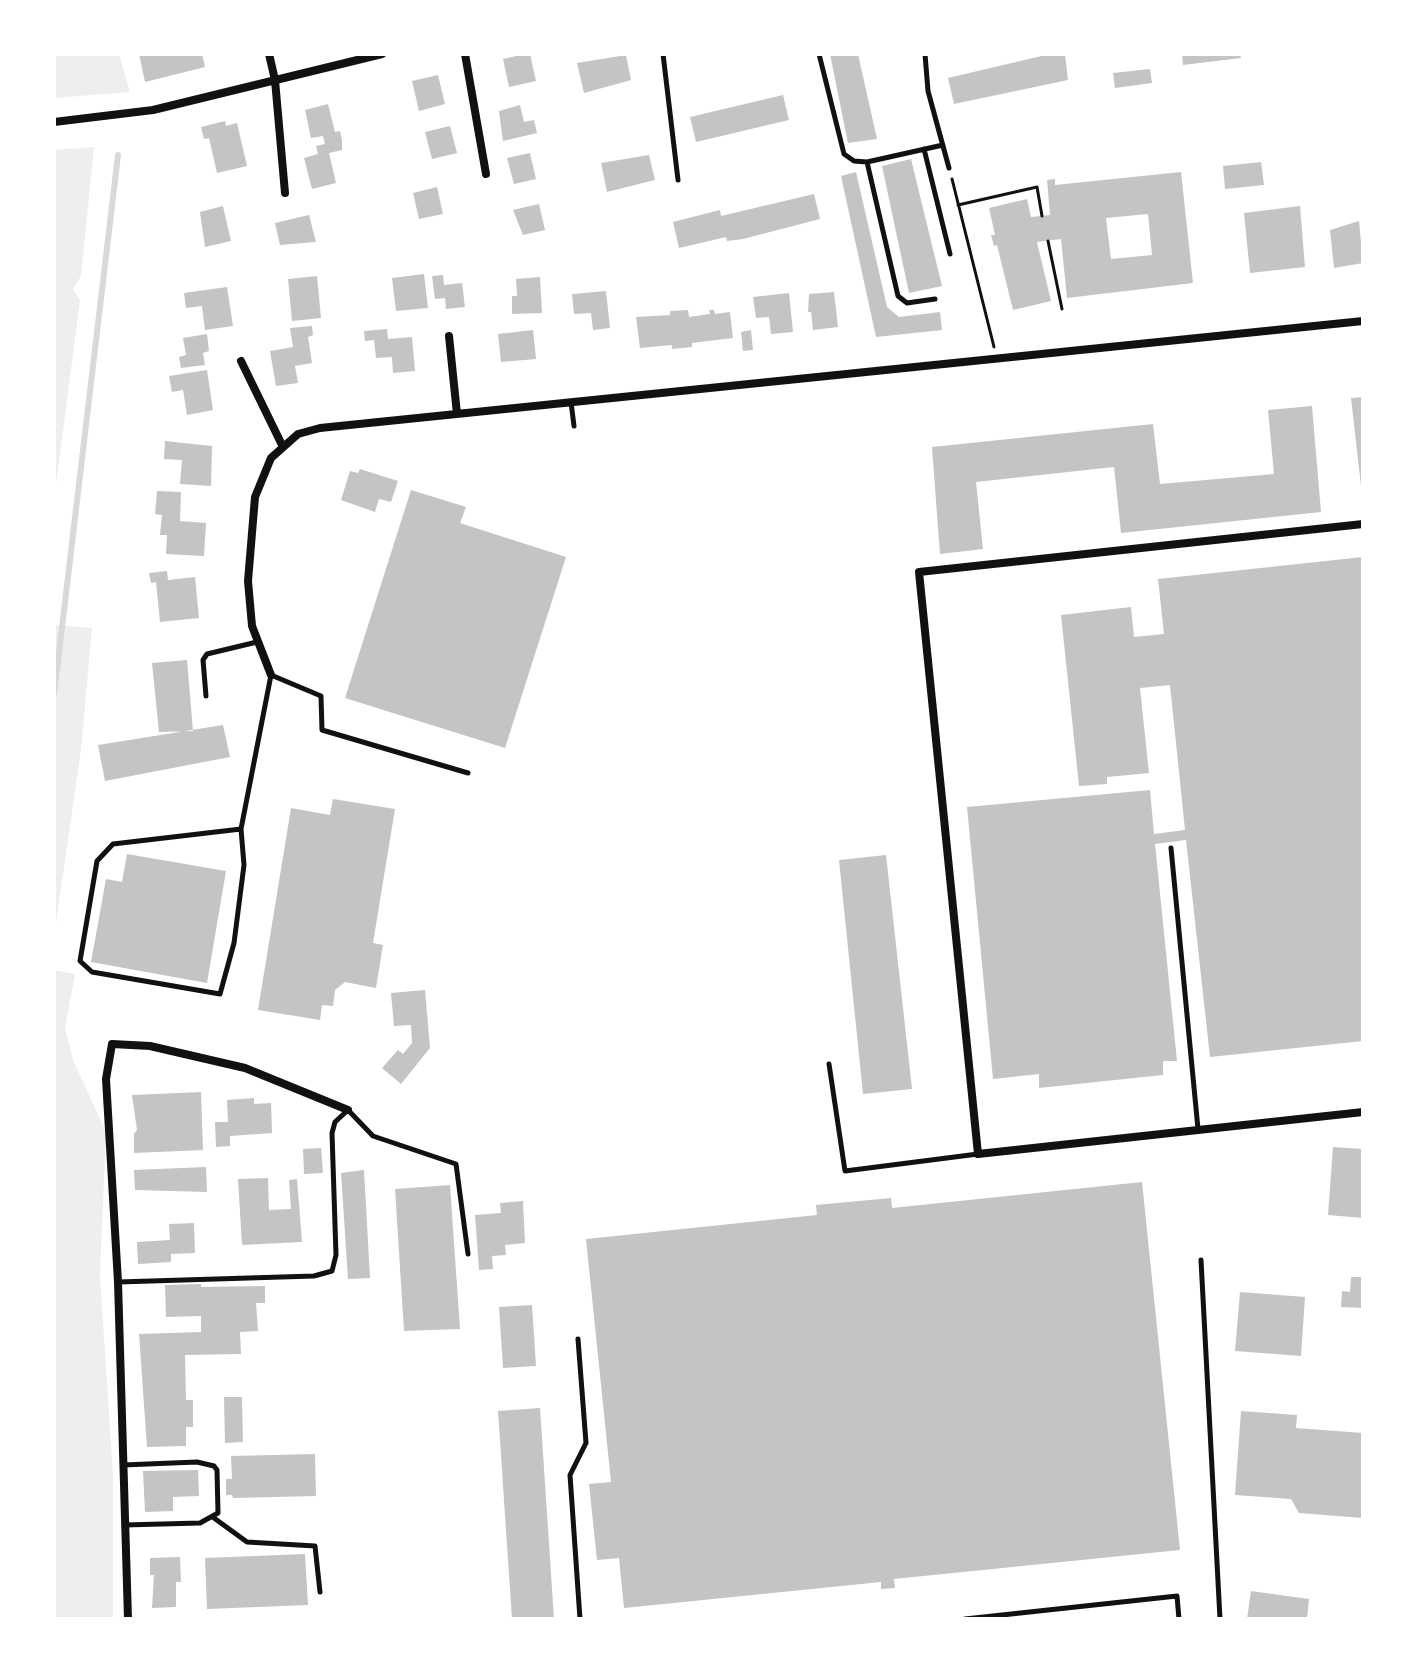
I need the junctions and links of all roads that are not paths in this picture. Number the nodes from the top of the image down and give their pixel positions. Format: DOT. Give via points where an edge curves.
graph roads {
  1 [pos="269,54"];
  2 [pos="382,54"];
  3 [pos="465,54"];
  4 [pos="663,54"];
  5 [pos="819,54"];
  6 [pos="925,54"];
  7 [pos="275,80"];
  8 [pos="54,122"];
  9 [pos="943,145"];
  10 [pos="924,149"];
  11 [pos="867,162"];
  12 [pos="949,168"];
  13 [pos="486,174"];
  14 [pos="678,180"];
  15 [pos="285,193"];
  16 [pos="950,254"];
  17 [pos="935,299"];
  18 [pos="1363,321"];
  19 [pos="449,336"];
  20 [pos="241,361"];
  21 [pos="571,402"];
  22 [pos="457,414"];
  23 [pos="574,426"];
  24 [pos="282,445"];
  25 [pos="1363,524"];
  26 [pos="258,642"];
  27 [pos="271,675"];
  28 [pos="206,696"];
  29 [pos="468,773"];
  30 [pos="241,829"];
  31 [pos="1171,848"];
  32 [pos="829,1064"];
  33 [pos="348,1110"];
  34 [pos="1363,1112"];
  35 [pos="1198,1130"];
  36 [pos="978,1154"];
  37 [pos="468,1254"];
  38 [pos="1201,1260"];
  39 [pos="118,1282"];
  40 [pos="578,1339"];
  41 [pos="122,1465"];
  42 [pos="214,1518"];
  43 [pos="124,1525"];
  44 [pos="320,1592"];
  45 [pos="128,1619"];
  46 [pos="580,1619"];
  47 [pos="965,1619"];
  48 [pos="1179,1619"];
  49 [pos="1220,1619"];
  1 -- 7 [label="street"];
  2 -- 7 [label="street"];
  3 -- 13 [label="street"];
  4 -- 14 [label="lane"];
  5 -- 11 [label="lane" via="844,154"];
  6 -- 9 [label="lane" via="928,91"];
  7 -- 8 [label="street" via="153,110"];
  7 -- 15 [label="street"];
  9 -- 10 [label="lane"];
  9 -- 12 [label="lane"];
  10 -- 11 [label="lane"];
  10 -- 16 [label="lane"];
  11 -- 17 [label="lane" via="898,296 907,303"];
  18 -- 21 [label="street"];
  19 -- 22 [label="street"];
  20 -- 24 [label="street"];
  21 -- 22 [label="street"];
  21 -- 23 [label="lane"];
  22 -- 24 [label="street" via="320,428"];
  24 -- 26 [label="street" via="255,497 248,581"];
  25 -- 36 [label="street" via="919,572"];
  26 -- 27 [label="street"];
  26 -- 28 [label="lane" via="207,654"];
  27 -- 29 [label="lane" via="321,696 322,730"];
  27 -- 30 [label="lane"];
  30 -- 30 [label="lane" via="244,865 234,943 220,994 92,972 80,961 97,861 113,844"];
  31 -- 35 [label="lane"];
  32 -- 36 [label="lane" via="845,1171"];
  33 -- 37 [label="lane" via="373,1136 456,1164"];
  33 -- 39 [label="lane" via="332,1133 332,1271 314,1276"];
  33 -- 39 [label="street" via="245,1068 150,1046 112,1044 106,1079"];
  34 -- 35 [label="street"];
  35 -- 36 [label="street"];
  38 -- 49 [label="lane"];
  39 -- 41 [label="street"];
  40 -- 46 [label="lane" via="586,1443 570,1475"];
  41 -- 42 [label="lane" via="214,1466"];
  41 -- 43 [label="street"];
  42 -- 43 [label="lane"];
  42 -- 44 [label="lane" via="247,1542 315,1546"];
  43 -- 45 [label="street"];
  47 -- 48 [label="lane" via="1177,1596"];
}
